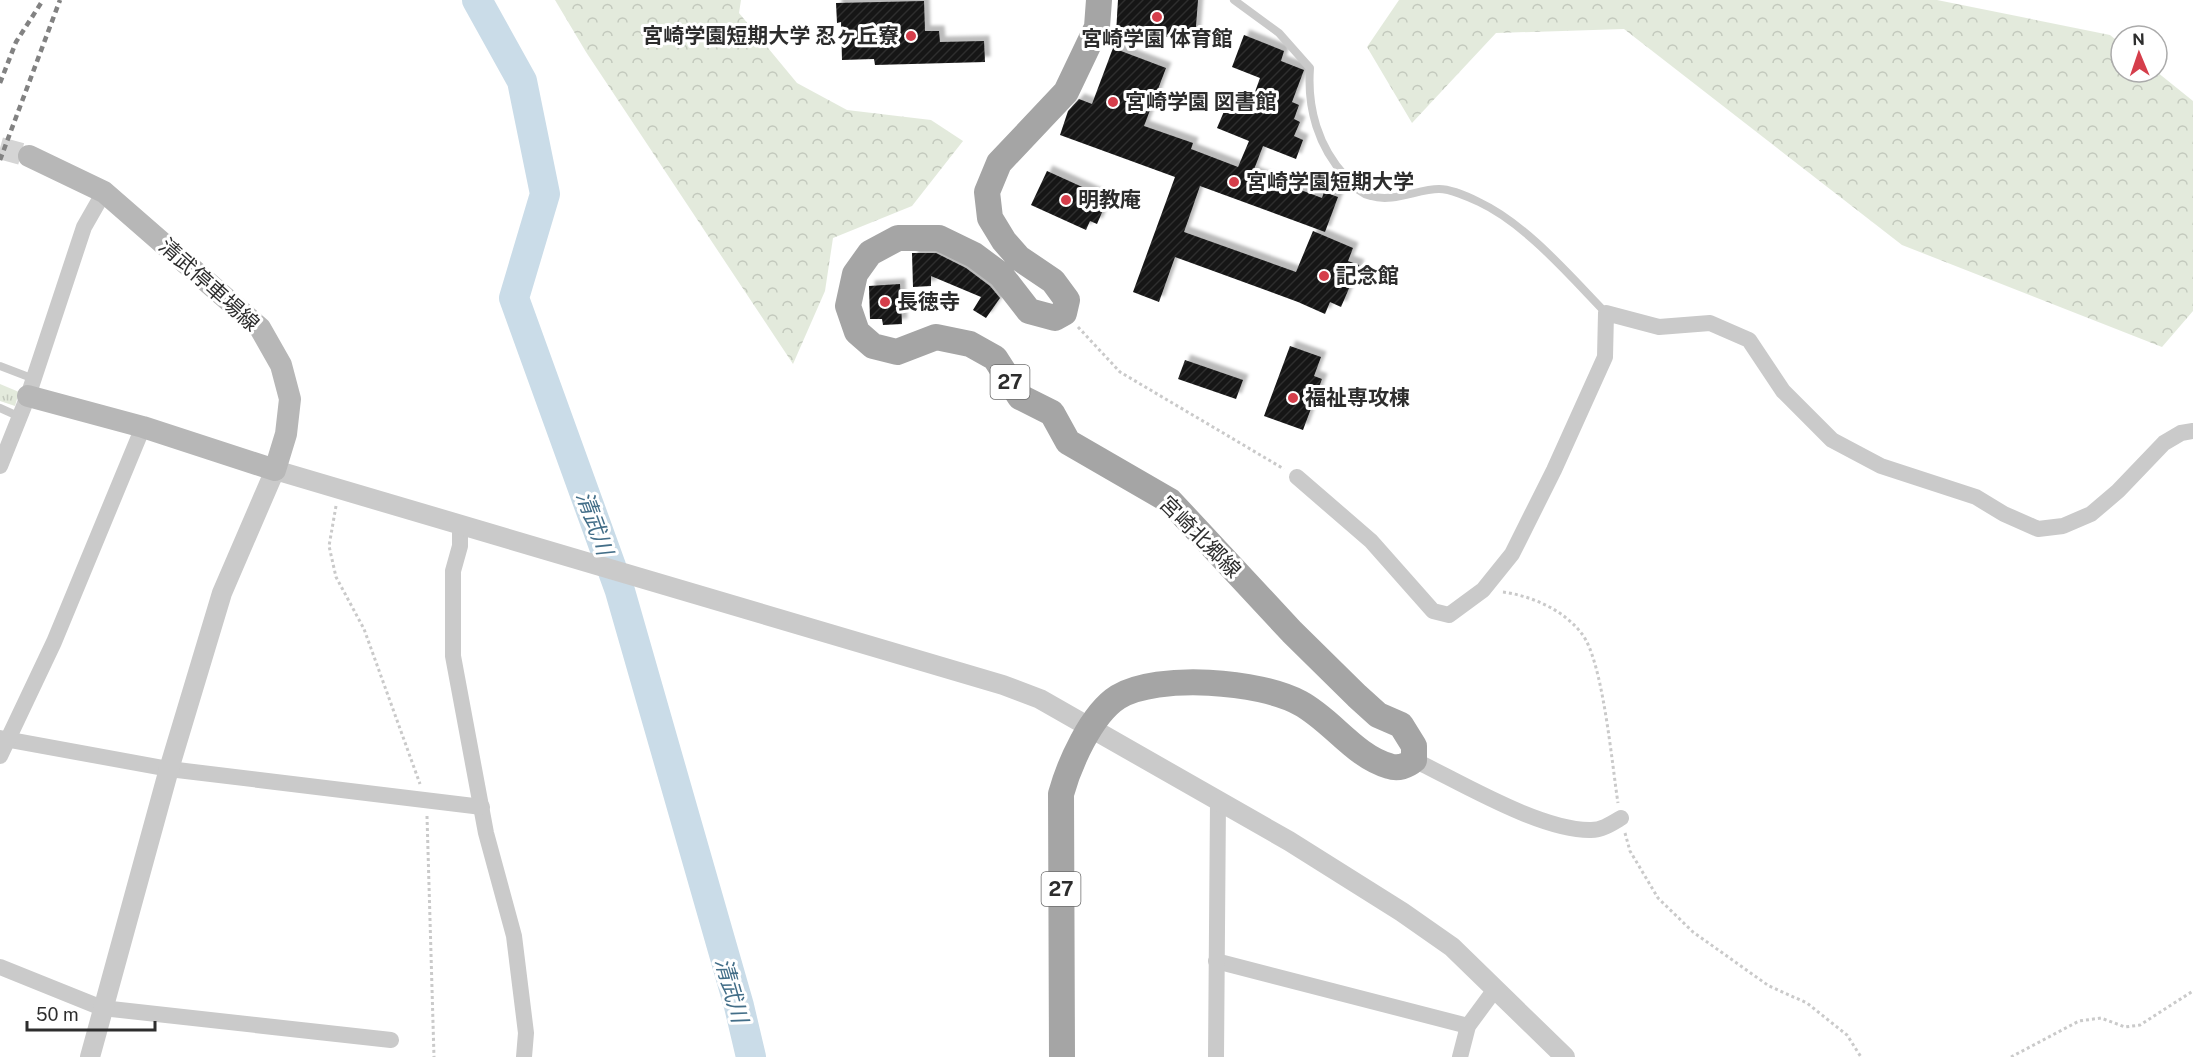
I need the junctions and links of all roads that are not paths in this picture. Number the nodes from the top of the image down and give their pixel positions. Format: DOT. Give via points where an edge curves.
graph roads {
  1 [pos="1099,0"];
  2 [pos="1234,0"];
  3 [pos="29,156"];
  4 [pos="104,192"];
  5 [pos="1606,313"];
  6 [pos="0,366"];
  7 [pos="31,388"];
  8 [pos="0,408"];
  9 [pos="20,417"];
  10 [pos="143,427"];
  11 [pos="2193,431"];
  12 [pos="0,466"];
  13 [pos="275,470"];
  14 [pos="1297,477"];
  15 [pos="460,526"];
  16 [pos="1089,728"];
  17 [pos="4,739"];
  18 [pos="0,756"];
  19 [pos="1414,760"];
  20 [pos="170,770"];
  21 [pos="1218,801"];
  22 [pos="482,807"];
  23 [pos="1621,819"];
  24 [pos="1216,961"];
  25 [pos="0,967"];
  26 [pos="1496,988"];
  27 [pos="102,1008"];
  28 [pos="1468,1026"];
  29 [pos="391,1040"];
  30 [pos="90,1057"];
  31 [pos="524,1057"];
  32 [pos="1062,1057"];
  33 [pos="1216,1057"];
  34 [pos="1460,1057"];
  35 [pos="1565,1057"];
  1 -- 19 [label="main road, 宮崎北郷線 / 27" via="1097,27 1066,92 999,163 987,192 990,218 1004,241 1019,258 1053,281 1067,300 1064,313 1055,318 1029,311 1001,275 974,255 939,238 898,238 870,253 855,274 848,306 857,332 873,346 897,352 936,337 970,344 995,358 1020,397 1052,413 1068,442 1170,501 1349,688 1378,715 1401,725 1414,746"];
  2 -- 5 [label="lane" via="1279,33 1310,68 1308,90 1318,136 1335,166 1353,186 1371,196 1391,197 1440,189 1479,202 1518,227"];
  3 -- 4 [label="main road, 清武停車場線"];
  4 -- 7 [label="street" via="84,227"];
  4 -- 13 [label="main road, 清武停車場線" via="260,328 280,364 290,399 286,434"];
  5 -- 11 [label="street" via="1659,327 1710,323 1749,340 1783,391 1832,440 1881,466 1976,497 2038,529 2063,526 2091,514 2164,443"];
  5 -- 14 [label="street" via="1605,357 1512,554 1483,590 1449,615 1433,612 1371,541"];
  6 -- 7 [label="lane"];
  7 -- 9 [label="street"];
  7 -- 10 [label="main road"];
  8 -- 9 [label="lane"];
  9 -- 12 [label="street"];
  10 -- 13 [label="main road"];
  10 -- 17 [label="street" via="54,642"];
  13 -- 15 [label="street"];
  13 -- 20 [label="street" via="222,593"];
  15 -- 16 [label="street" via="1003,685 1040,699"];
  15 -- 22 [label="street" via="460,546 453,571 453,656"];
  16 -- 19 [label="main road, 27" via="1117,698 1149,686 1231,684 1264,688 1300,703 1365,755 1391,767 1407,766"];
  16 -- 21 [label="street"];
  16 -- 32 [label="main road, 27" via="1069,766 1061,794"];
  17 -- 18 [label="street"];
  17 -- 20 [label="street"];
  19 -- 23 [label="street" via="1549,825 1591,830"];
  20 -- 22 [label="street"];
  20 -- 27 [label="street"];
  21 -- 24 [label="street"];
  21 -- 26 [label="street" via="1402,912 1452,947"];
  22 -- 31 [label="street" via="514,936 526,1033"];
  24 -- 28 [label="street"];
  24 -- 33 [label="street"];
  25 -- 27 [label="street"];
  26 -- 28 [label="street"];
  26 -- 35 [label="street"];
  27 -- 29 [label="street"];
  27 -- 30 [label="street"];
  28 -- 34 [label="street"];
}
